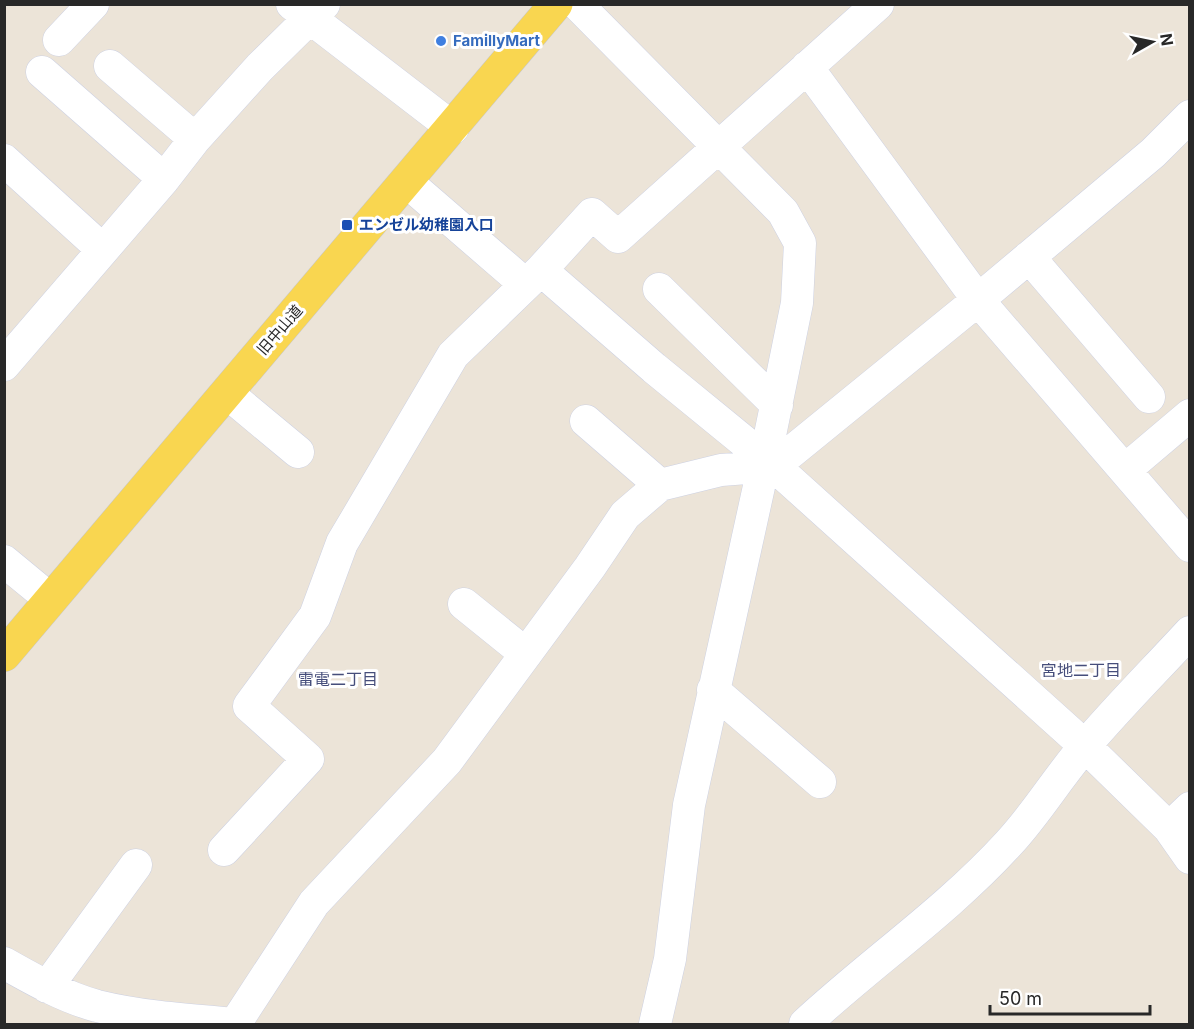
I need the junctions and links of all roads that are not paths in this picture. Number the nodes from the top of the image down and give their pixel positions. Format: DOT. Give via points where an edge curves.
graph roads {
  1 [pos="93,4"];
  2 [pos="556,4"];
  3 [pos="577,4"];
  4 [pos="878,4"];
  5 [pos="308,10"];
  6 [pos="59,40"];
  7 [pos="110,66"];
  8 [pos="807,68"];
  9 [pos="42,72"];
  10 [pos="1190,116"];
  11 [pos="453,128"];
  12 [pos="195,139"];
  13 [pos="718,147"];
  14 [pos="4,160"];
  15 [pos="164,179"];
  16 [pos="407,182"];
  17 [pos="103,250"];
  18 [pos="1029,257"];
  19 [pos="533,277"];
  20 [pos="659,289"];
  21 [pos="978,300"];
  22 [pos="4,365"];
  23 [pos="226,393"];
  24 [pos="1149,397"];
  25 [pos="777,405"];
  26 [pos="1190,415"];
  27 [pos="586,421"];
  28 [pos="298,452"];
  29 [pos="774,466"];
  30 [pos="1125,470"];
  31 [pos="660,485"];
  32 [pos="1190,546"];
  33 [pos="4,561"];
  34 [pos="50,599"];
  35 [pos="464,604"];
  36 [pos="1190,632"];
  37 [pos="526,654"];
  38 [pos="4,655"];
  39 [pos="713,690"];
  40 [pos="1085,746"];
  41 [pos="820,782"];
  42 [pos="1179,818"];
  43 [pos="224,850"];
  44 [pos="1190,858"];
  45 [pos="136,865"];
  46 [pos="4,963"];
  47 [pos="47,987"];
  48 [pos="92,1015"];
  49 [pos="235,1024"];
  50 [pos="655,1024"];
  51 [pos="805,1024"];
  1 -- 6 [label="street"];
  2 -- 11 [label="main road, 旧中山道"];
  3 -- 13 [label="street"];
  4 -- 8 [label="street"];
  5 -- 11 [label="street"];
  5 -- 12 [label="street"];
  7 -- 12 [label="street"];
  8 -- 13 [label="street"];
  8 -- 21 [label="street"];
  9 -- 15 [label="street"];
  10 -- 18 [label="street" via="1153,153"];
  11 -- 16 [label="main road, 旧中山道"];
  12 -- 15 [label="street"];
  13 -- 19 [label="street" via="618,237 592,213"];
  13 -- 25 [label="street" via="783,212 800,243 797,303"];
  14 -- 17 [label="street"];
  15 -- 17 [label="street"];
  16 -- 19 [label="street"];
  16 -- 23 [label="main road, 旧中山道"];
  17 -- 22 [label="street"];
  18 -- 21 [label="street"];
  18 -- 24 [label="street"];
  19 -- 29 [label="street"];
  19 -- 43 [label="street" via="453,355 342,543 315,616 249,706 308,759"];
  20 -- 25 [label="street"];
  21 -- 29 [label="street"];
  21 -- 30 [label="street"];
  23 -- 28 [label="street"];
  23 -- 34 [label="main road, 旧中山道"];
  25 -- 29 [label="street" via="769,441"];
  26 -- 30 [label="street"];
  27 -- 31 [label="street"];
  29 -- 31 [label="street" via="721,470"];
  29 -- 39 [label="street" via="760,482"];
  29 -- 40 [label="street"];
  30 -- 32 [label="street"];
  31 -- 37 [label="street" via="625,515"];
  33 -- 34 [label="street"];
  34 -- 38 [label="main road, 旧中山道"];
  35 -- 37 [label="street"];
  36 -- 40 [label="street"];
  37 -- 49 [label="street" via="447,761 315,903"];
  39 -- 41 [label="street"];
  39 -- 50 [label="street" via="689,805 669,968"];
  40 -- 42 [label="street"];
  40 -- 51 [label="street" via="1010,843 885,958 854,979"];
  42 -- 44 [label="street"];
  45 -- 47 [label="street"];
  46 -- 47 [label="street"];
  47 -- 48 [label="street"];
  48 -- 49 [label="street"];
}
